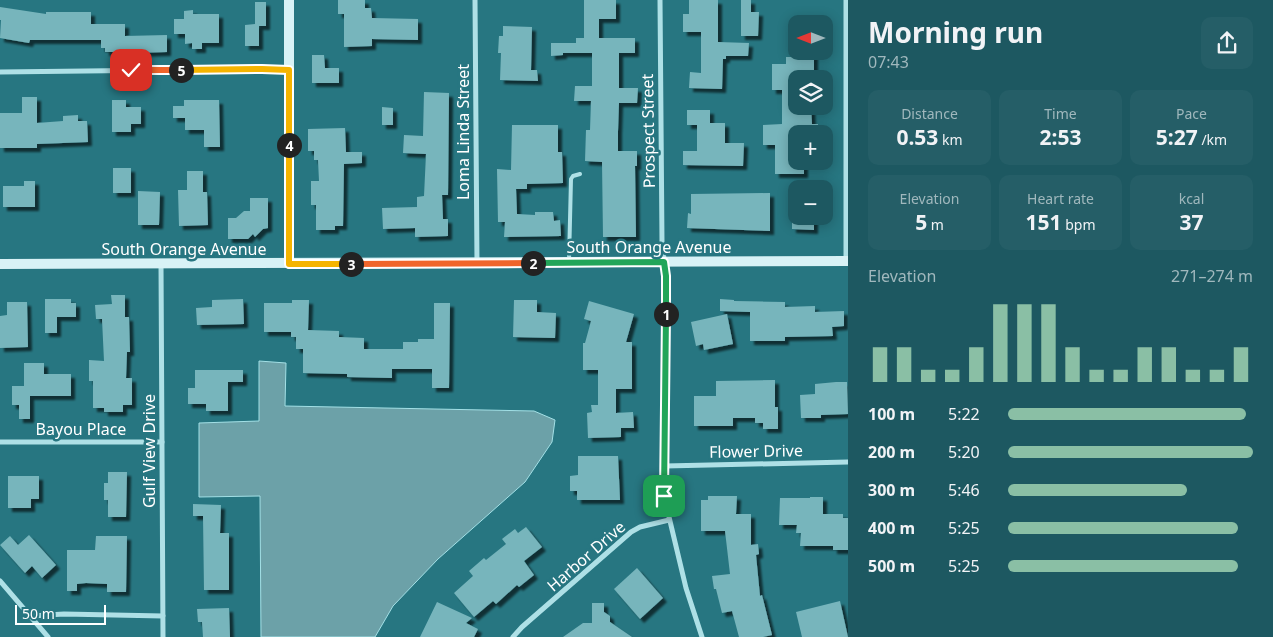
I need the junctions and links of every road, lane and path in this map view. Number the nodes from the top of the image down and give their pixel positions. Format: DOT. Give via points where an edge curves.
graph roads {
  1 [pos="289,0"];
  2 [pos="475,0"];
  3 [pos="660,0"];
  4 [pos="846,0"];
  5 [pos="289,70"];
  6 [pos="0,72"];
  7 [pos="580,174"];
  8 [pos="847,261"];
  9 [pos="664,262"];
  10 [pos="476,263"];
  11 [pos="569,263"];
  12 [pos="0,264"];
  13 [pos="161,264"];
  14 [pos="289,264"];
  15 [pos="0,442"];
  16 [pos="162,442"];
  17 [pos="848,462"];
  18 [pos="665,466"];
  19 [pos="669,520"];
  20 [pos="0,581"];
  21 [pos="31,616"];
  22 [pos="163,616"];
  23 [pos="48,637"];
  24 [pos="163,637"];
  25 [pos="513,637"];
  26 [pos="702,637"];
  1 -- 5 [label="street"];
  2 -- 10 [label="street, Loma Linda Street"];
  3 -- 9 [label="street, Prospect Street"];
  4 -- 8 [label="street"];
  5 -- 6 [label="street"];
  5 -- 14 [label="street"];
  7 -- 11 [label="lane" via="571,179"];
  8 -- 9 [label="street, South Orange Avenue"];
  9 -- 11 [label="street, South Orange Avenue"];
  9 -- 18 [label="street"];
  10 -- 11 [label="street, South Orange Avenue"];
  10 -- 14 [label="street, South Orange Avenue"];
  12 -- 13 [label="street, South Orange Avenue"];
  13 -- 14 [label="street, South Orange Avenue"];
  13 -- 16 [label="street, Gulf View Drive"];
  15 -- 16 [label="street, Bayou Place"];
  16 -- 22 [label="street, Gulf View Drive"];
  17 -- 18 [label="street, Flower Drive"];
  18 -- 19 [label="street" via="664,496"];
  19 -- 25 [label="street, Harbor Drive" via="631,532"];
  19 -- 26 [label="street"];
  20 -- 21 [label="street"];
  21 -- 22 [label="street"];
  21 -- 23 [label="street"];
  22 -- 24 [label="street, Gulf View Drive"];
}
